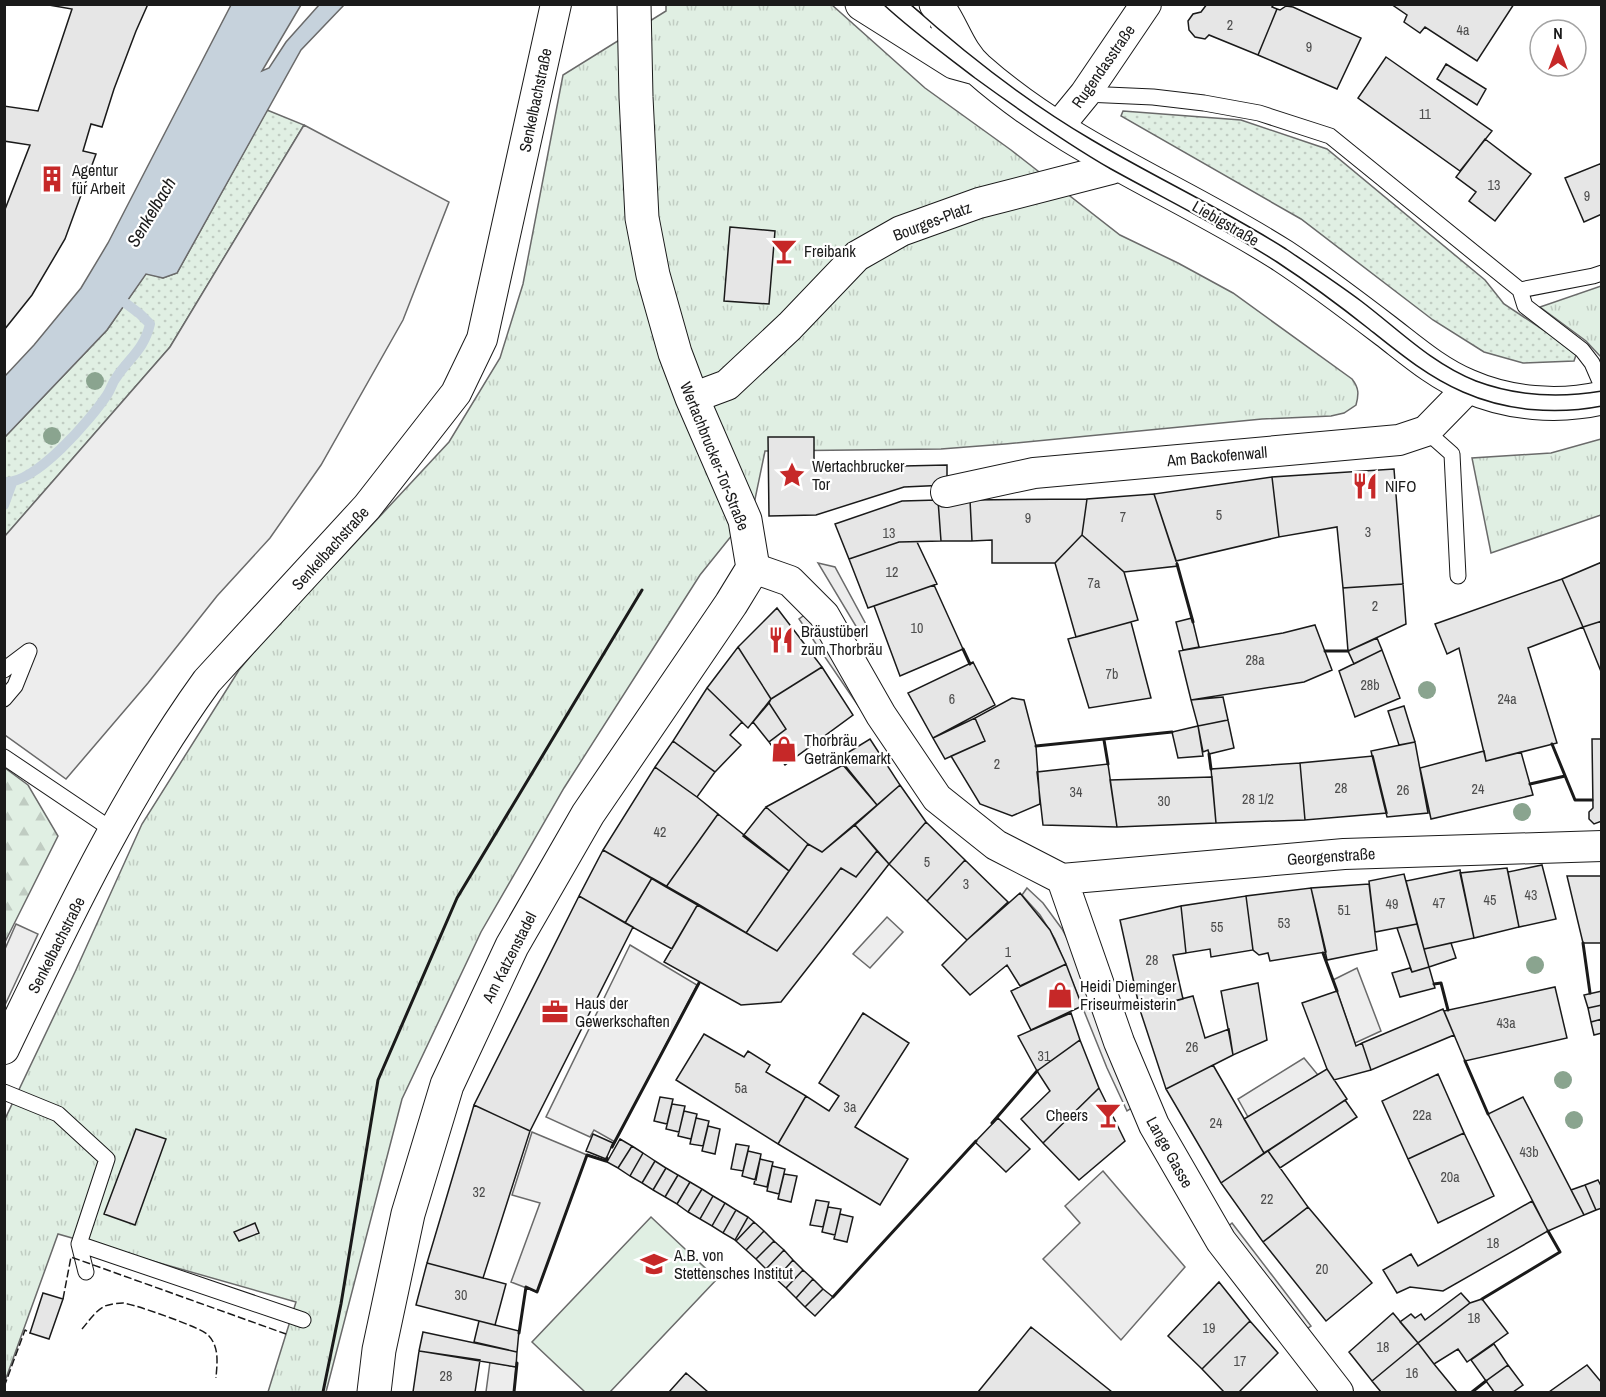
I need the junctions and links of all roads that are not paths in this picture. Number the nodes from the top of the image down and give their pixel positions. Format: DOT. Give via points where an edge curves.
graph roads {
  1 [pos="556,4"];
  2 [pos="634,4"];
  3 [pos="862,4"];
  4 [pos="897,4"];
  5 [pos="936,4"];
  6 [pos="1146,4"];
  7 [pos="976,68"];
  8 [pos="1085,94"];
  9 [pos="1058,128"];
  10 [pos="1119,164"];
  11 [pos="1602,273"];
  12 [pos="1520,290"];
  13 [pos="1602,386"];
  14 [pos="1469,387"];
  15 [pos="692,398"];
  16 [pos="1602,398"];
  17 [pos="1426,431"];
  18 [pos="946,492"];
  19 [pos="753,568"];
  20 [pos="1458,576"];
  21 [pos="4,670"];
  22 [pos="4,699"];
  23 [pos="4,757"];
  24 [pos="114,831"];
  25 [pos="1602,846"];
  26 [pos="1062,879"];
  27 [pos="4,1049"];
  28 [pos="4,1092"];
  29 [pos="79,1244"];
  30 [pos="86,1272"];
  31 [pos="303,1320"];
  32 [pos="374,1392"];
  33 [pos="1338,1392"];
  1 -- 24 [label="street, Senkelbachstraße" via="482,339 456,393 367,507 207,681"];
  2 -- 15 [label="street, Wertachbrucker-Tor-Straße" via="642,218 652,275"];
  3 -- 7 [label="street, Liebigstraße" via="954,62"];
  4 -- 7 [label="lane"];
  5 -- 7 [label="street, Liebigstraße"];
  6 -- 8 [label="street, Rugendasstraße"];
  7 -- 9 [label="street, Liebigstraße"];
  8 -- 9 [label="street, Rugendasstraße"];
  8 -- 12 [label="lane" via="1204,103 1259,113 1330,136"];
  9 -- 10 [label="street, Liebigstraße"];
  10 -- 14 [label="street, Liebigstraße" via="1243,231 1326,286 1425,362"];
  10 -- 15 [label="street, Bourges-Platz" via="979,203 901,231 857,255 727,385"];
  11 -- 12 [label="lane"];
  12 -- 13 [label="lane" via="1526,306 1582,350"];
  14 -- 16 [label="street, Liebigstraße" via="1542,403"];
  14 -- 17 [label="street, Am Backofenwall"];
  15 -- 19 [label="street, Wertachbrucker-Tor-Straße" via="745,520"];
  17 -- 18 [label="street, Am Backofenwall" via="1399,440 1034,473"];
  17 -- 20 [label="lane" via="1452,454"];
  19 -- 26 [label="street" via="790,581 824,615 881,715 937,798 996,845"];
  19 -- 32 [label="street, Am Katzenstadel" via="588,814 512,946 447,1084 408,1214"];
  21 -- 22 [label="lane" via="29,651 15,686"];
  23 -- 24 [label="lane"];
  24 -- 27 [label="street, Senkelbachstraße"];
  25 -- 26 [label="street, Georgenstraße" via="1344,854"];
  26 -- 33 [label="street, Lange Gasse" via="1119,1042 1154,1125 1221,1241"];
  28 -- 29 [label="lane" via="58,1114 107,1160"];
  29 -- 30 [label="lane"];
  29 -- 31 [label="lane"];
}
